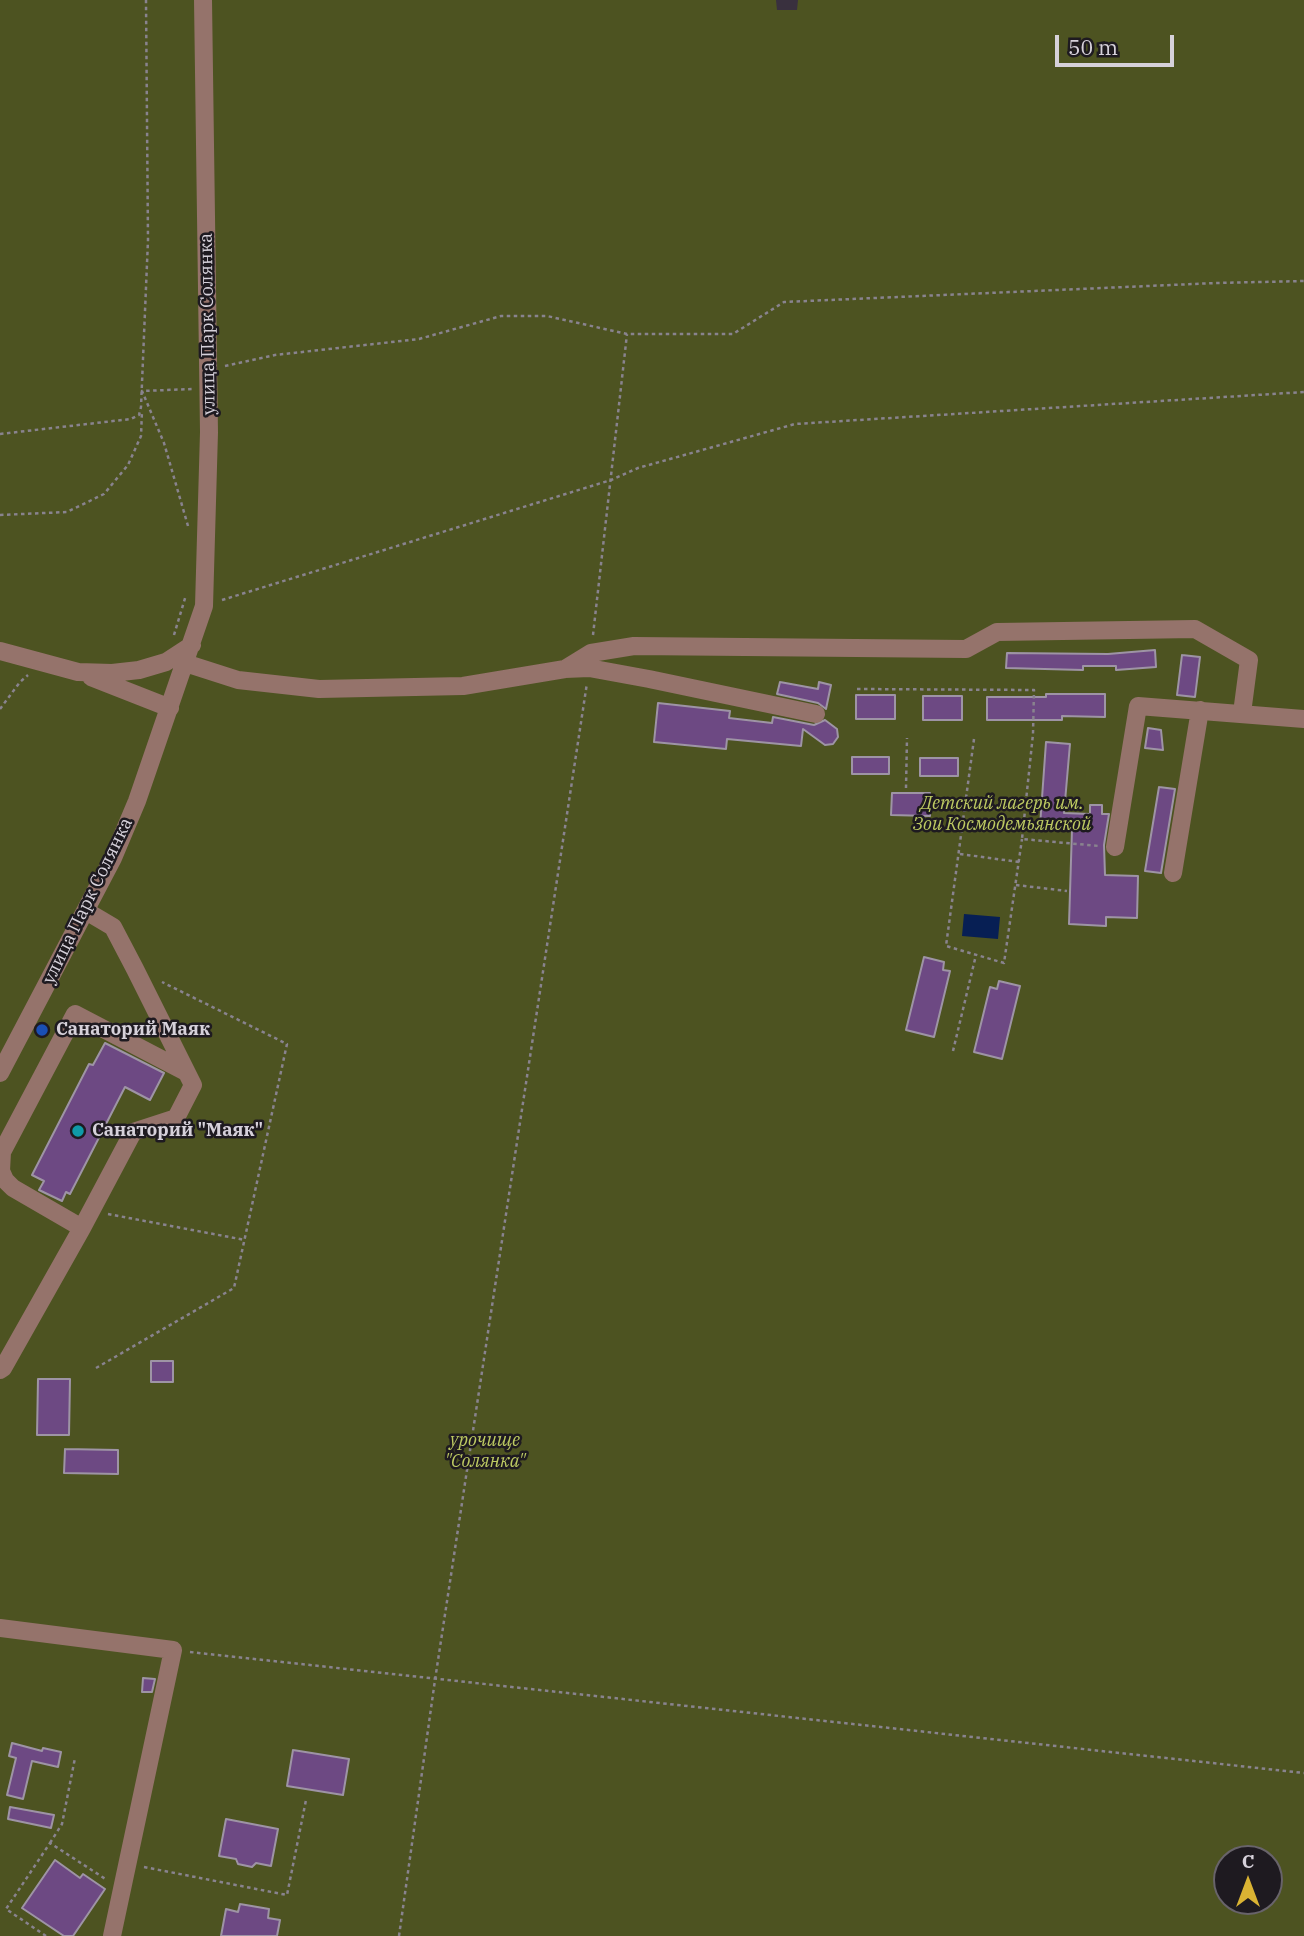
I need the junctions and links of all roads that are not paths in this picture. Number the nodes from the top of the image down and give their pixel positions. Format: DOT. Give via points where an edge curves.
graph roads {
  1 [pos="203,0"];
  2 [pos="191,645"];
  3 [pos="0,652"];
  4 [pos="590,660"];
  5 [pos="185,663"];
  6 [pos="78,672"];
  7 [pos="170,708"];
  8 [pos="1200,709"];
  9 [pos="1242,713"];
  10 [pos="816,714"];
  11 [pos="1304,719"];
  12 [pos="1115,847"];
  13 [pos="1173,873"];
  14 [pos="86,911"];
  15 [pos="186,1072"];
  16 [pos="0,1073"];
  17 [pos="82,1228"];
  18 [pos="0,1370"];
  19 [pos="0,1628"];
  20 [pos="112,1936"];
  1 -- 2 [label="street, улица Парк Солянка" via="209,388 204,606"];
  2 -- 5 [label="street, улица Парк Солянка"];
  2 -- 6 [label="street" via="166,662 139,670"];
  3 -- 6 [label="street"];
  4 -- 5 [label="street" via="565,669 463,686 320,689 238,680"];
  4 -- 9 [label="street" via="635,646 966,649 997,632 1195,629 1249,660"];
  4 -- 10 [label="street"];
  5 -- 7 [label="street, улица Парк Солянка"];
  6 -- 7 [label="street"];
  7 -- 14 [label="street, улица Парк Солянка" via="137,801"];
  8 -- 9 [label="street"];
  8 -- 12 [label="street" via="1138,706"];
  8 -- 13 [label="street"];
  9 -- 11 [label="street"];
  14 -- 15 [label="street" via="113,927"];
  14 -- 16 [label="street, улица Парк Солянка"];
  15 -- 17 [label="street" via="193,1085 176,1118 133,1132"];
  15 -- 17 [label="street" via="75,1014 0,1161 5,1180 13,1188"];
  17 -- 18 [label="street"];
  19 -- 20 [label="street" via="173,1650"];
}
